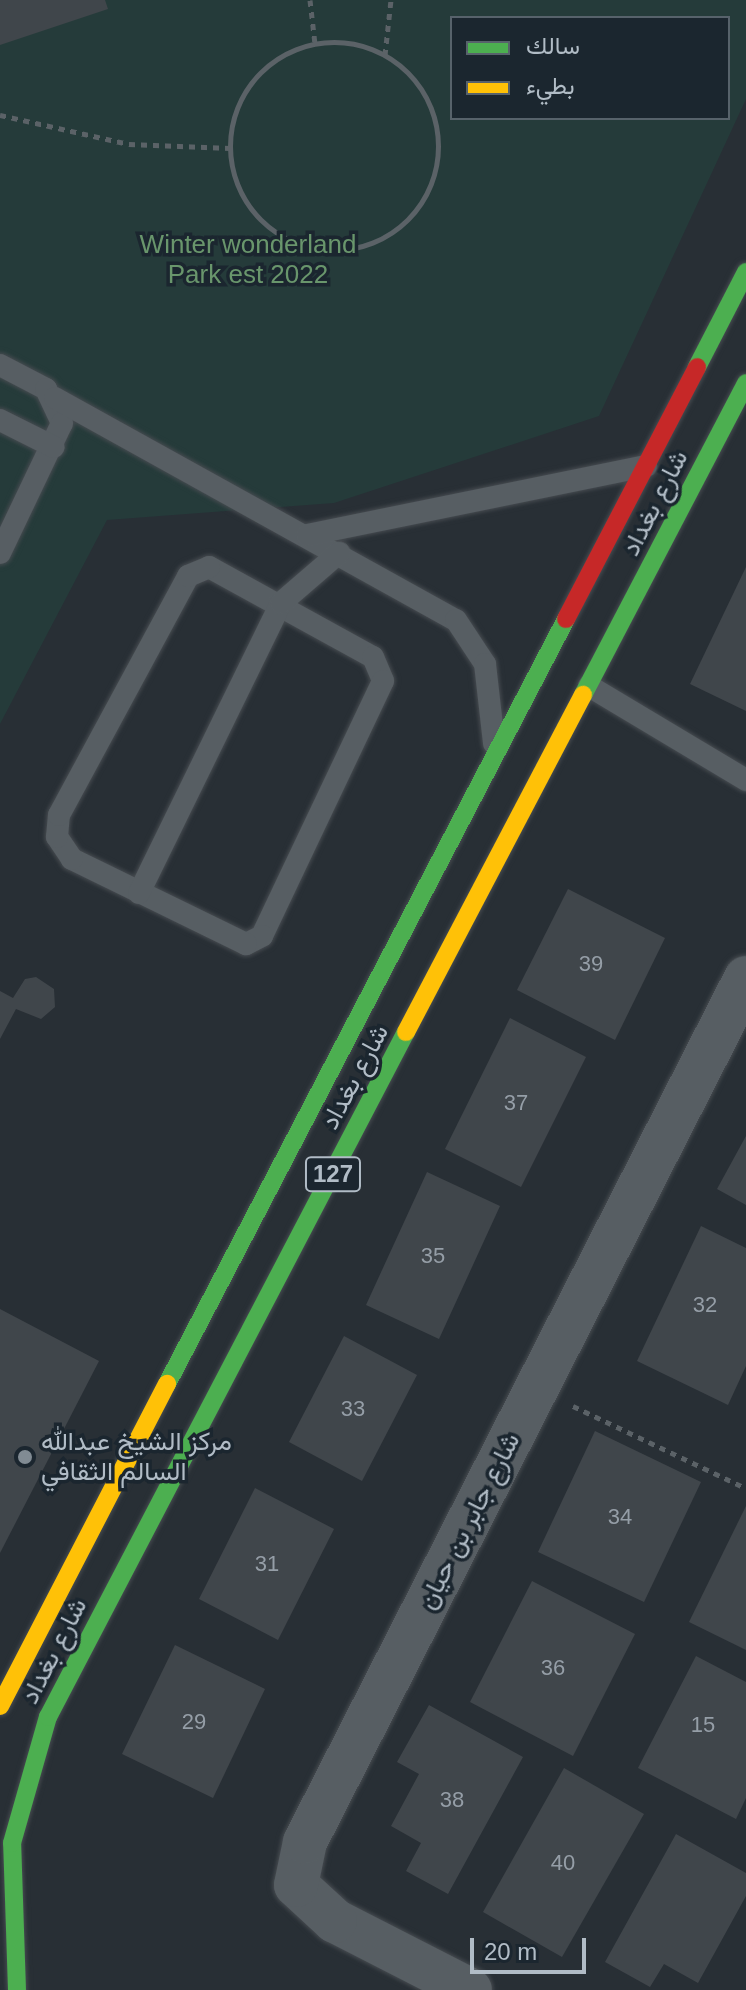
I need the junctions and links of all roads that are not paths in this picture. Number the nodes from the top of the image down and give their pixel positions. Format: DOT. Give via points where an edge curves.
graph roads {
  1 [pos="746,272"];
  2 [pos="0,365"];
  3 [pos="746,383"];
  4 [pos="55,398"];
  5 [pos="0,420"];
  6 [pos="54,447"];
  7 [pos="647,466"];
  8 [pos="307,535"];
  9 [pos="0,553"];
  10 [pos="339,553"];
  11 [pos="281,603"];
  12 [pos="589,686"];
  13 [pos="496,762"];
  14 [pos="746,780"];
  15 [pos="139,893"];
  16 [pos="746,978"];
  17 [pos="0,1706"];
  18 [pos="17,1990"];
  19 [pos="470,1990"];
  1 -- 7 [label="main road, شارع بغداد / 127"];
  2 -- 4 [label="lane"];
  3 -- 12 [label="main road, شارع بغداد / 127"];
  4 -- 6 [label="lane" via="62,423"];
  4 -- 8 [label="lane"];
  5 -- 6 [label="lane"];
  6 -- 9 [label="lane"];
  7 -- 8 [label="lane"];
  7 -- 13 [label="main road, شارع بغداد / 127"];
  8 -- 10 [label="lane"];
  10 -- 11 [label="lane"];
  10 -- 13 [label="lane" via="456,620 476,644"];
  11 -- 15 [label="lane"];
  11 -- 15 [label="lane" via="209,567 188,576 59,815 61,848"];
  11 -- 15 [label="lane" via="373,657 383,681 262,936 237,943"];
  12 -- 14 [label="lane"];
  12 -- 18 [label="main road, شارع بغداد / 127" via="48,1717 12,1843 9,1917"];
  13 -- 17 [label="main road, شارع بغداد / 127"];
  16 -- 19 [label="street, شارع جابر بن حيان" via="305,1842 296,1885 335,1921"];
}
